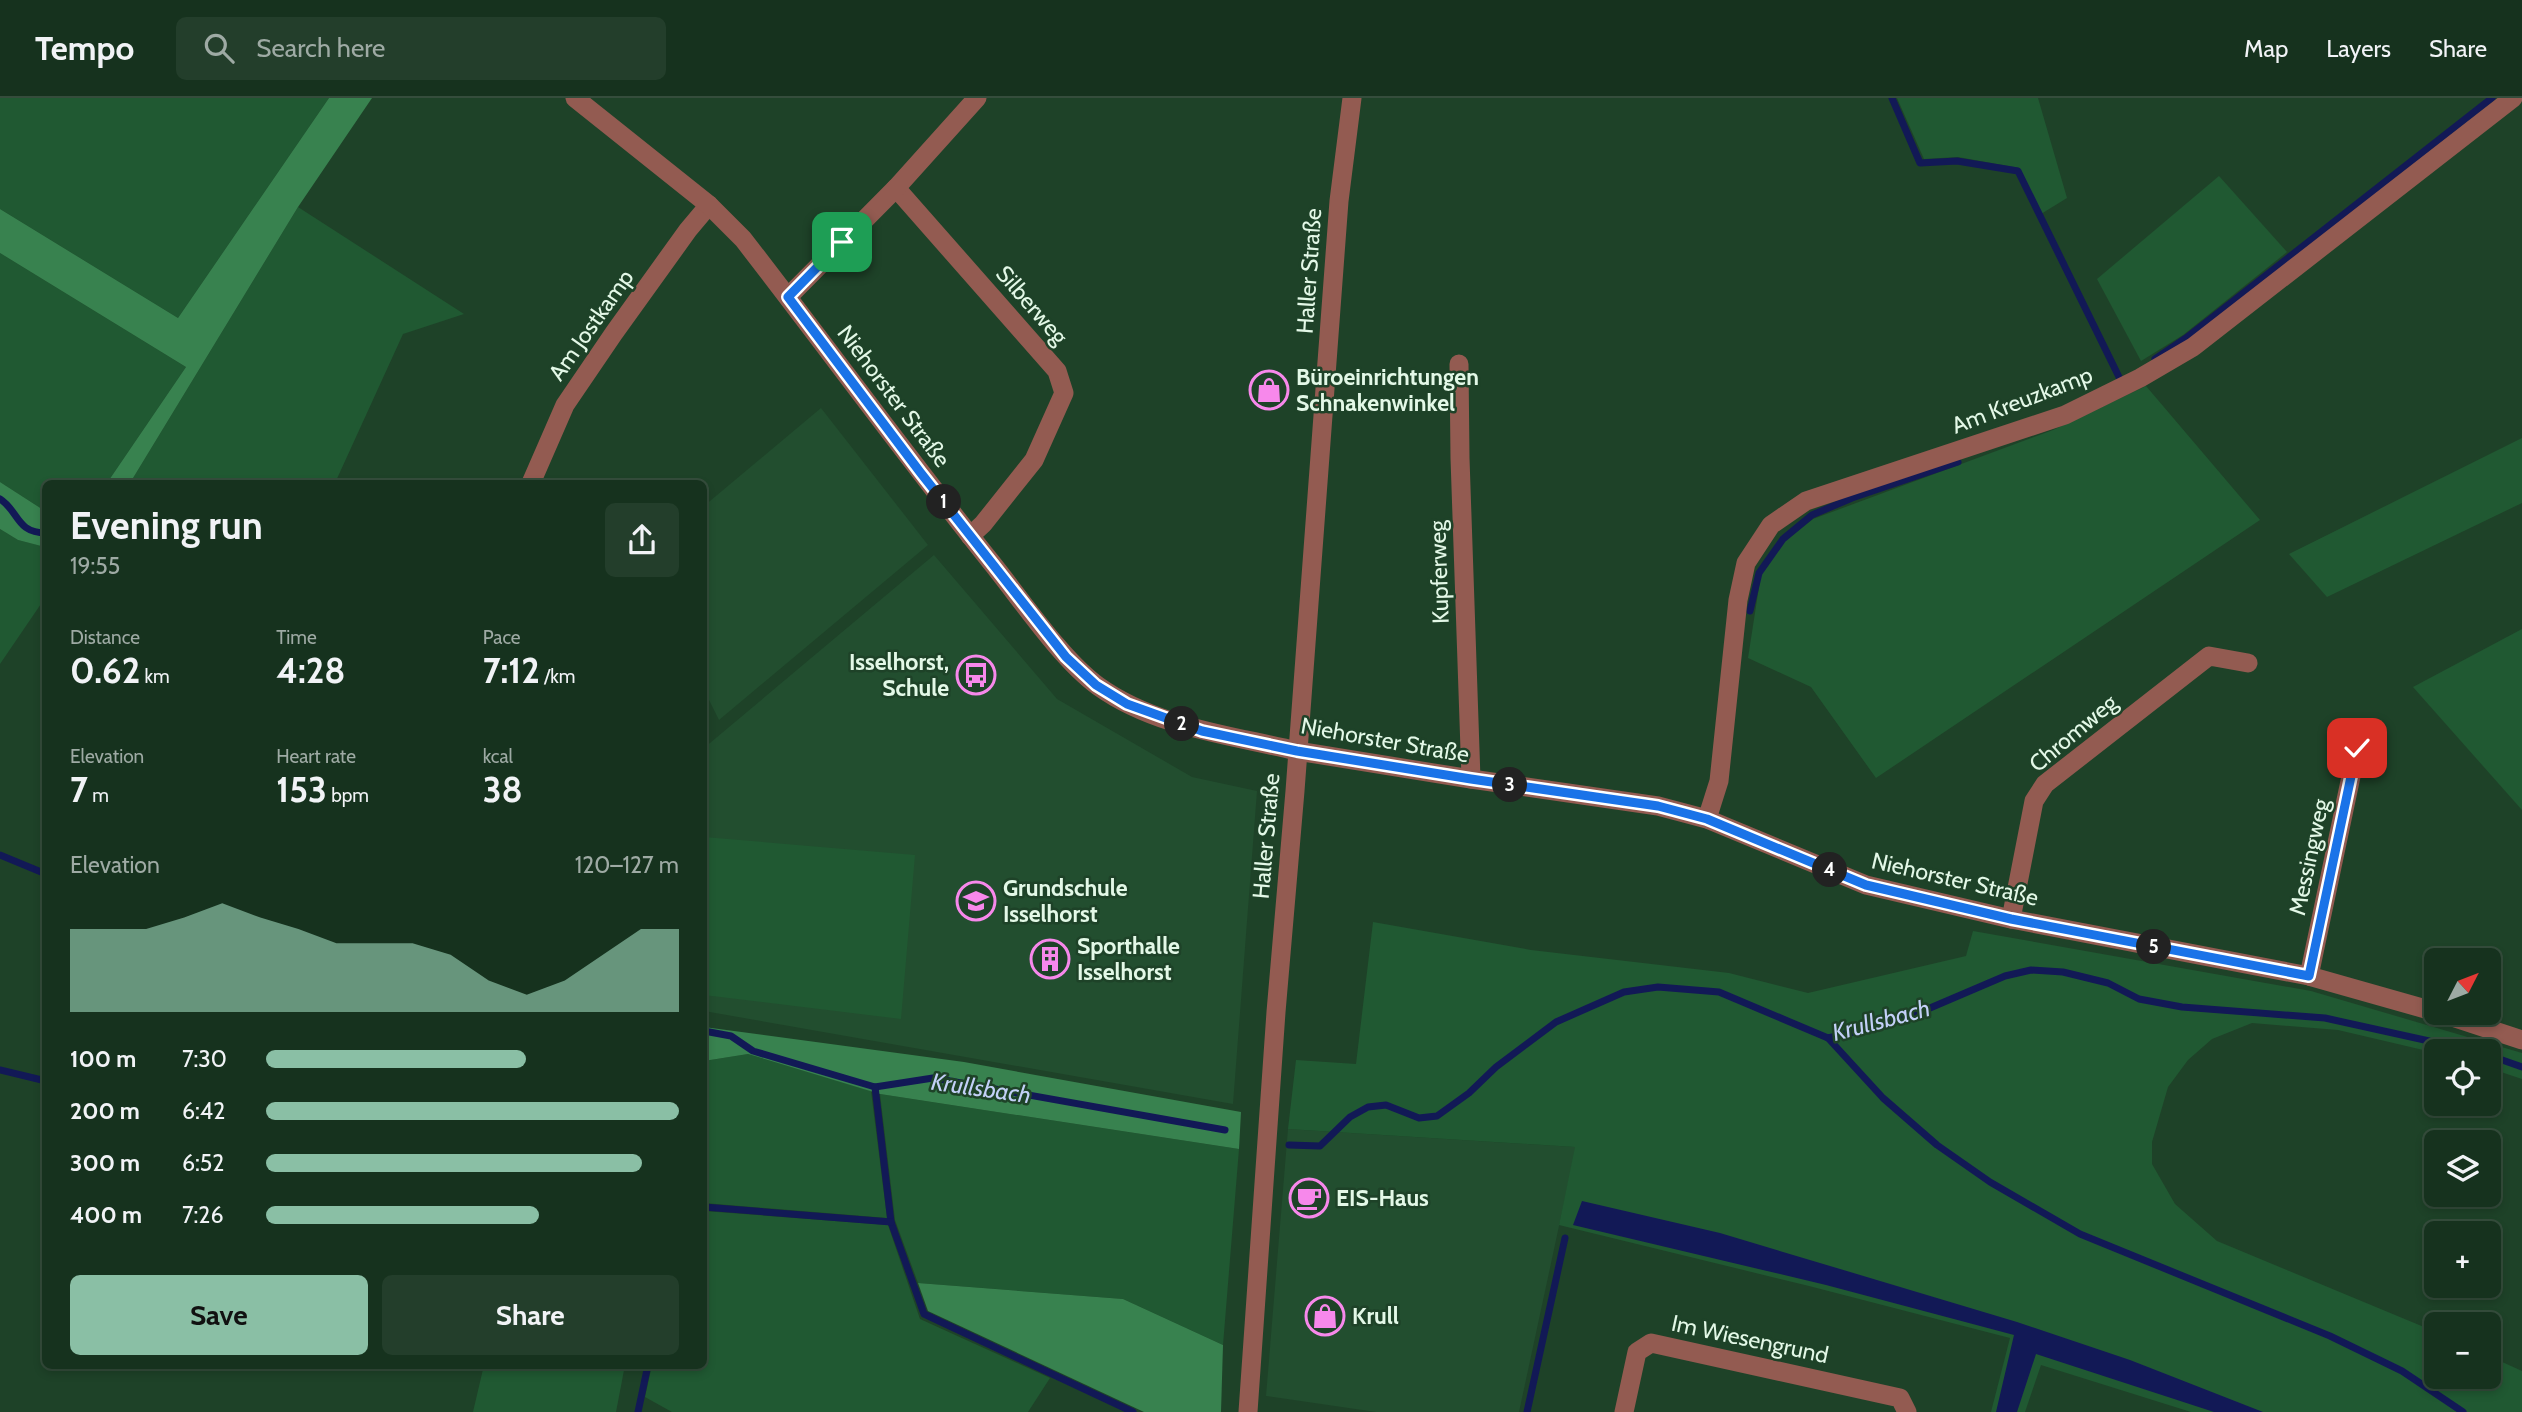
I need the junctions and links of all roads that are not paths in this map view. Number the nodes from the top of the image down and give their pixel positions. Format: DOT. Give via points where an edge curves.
graph roads {
  1 [pos="575,98"];
  2 [pos="1352,98"];
  3 [pos="2513,98"];
  4 [pos="974,99"];
  5 [pos="896,188"];
  6 [pos="709,205"];
  7 [pos="788,297"];
  8 [pos="1459,364"];
  9 [pos="532,480"];
  10 [pos="970,536"];
  11 [pos="2248,663"];
  12 [pos="2357,748"];
  13 [pos="1297,751"];
  14 [pos="1471,779"];
  15 [pos="1707,819"];
  16 [pos="2011,919"];
  17 [pos="2309,976"];
  18 [pos="2424,1009"];
  19 [pos="2478,1026"];
  20 [pos="2522,1040"];
  21 [pos="1248,1412"];
  22 [pos="1623,1412"];
  23 [pos="1907,1412"];
  1 -- 6 [label="street, Niehorster Straße"];
  2 -- 13 [label="street, Haller Straße" via="1339,201"];
  3 -- 15 [label="street, Am Kreuzkamp" via="2193,347 2140,378 2050,420 1806,501 1770,526 1745,563 1719,781"];
  4 -- 5 [label="street"];
  5 -- 7 [label="street"];
  5 -- 10 [label="street, Silberweg" via="1058,371 1064,393 1034,460"];
  6 -- 7 [label="street, Niehorster Straße" via="743,239"];
  6 -- 9 [label="street, Am Jostkamp" via="565,405"];
  7 -- 10 [label="street, Niehorster Straße"];
  8 -- 14 [label="street, Kupferweg"];
  10 -- 13 [label="street, Niehorster Straße" via="1066,657 1096,685 1127,704 1202,731"];
  11 -- 16 [label="street, Chromweg" via="2209,656 2045,784 2034,801"];
  12 -- 17 [label="street, Messingweg"];
  13 -- 14 [label="street, Niehorster Straße"];
  13 -- 21 [label="street, Haller Straße"];
  14 -- 15 [label="street, Niehorster Straße" via="1658,806"];
  15 -- 16 [label="street, Niehorster Straße" via="1866,885"];
  16 -- 17 [label="street, Niehorster Straße"];
  17 -- 18 [label="street, Niehorster Straße"];
  19 -- 20 [label="street, Niehorster Straße"];
  22 -- 23 [label="street, Im Wiesengrund" via="1637,1352 1651,1343 1900,1398"];
}
